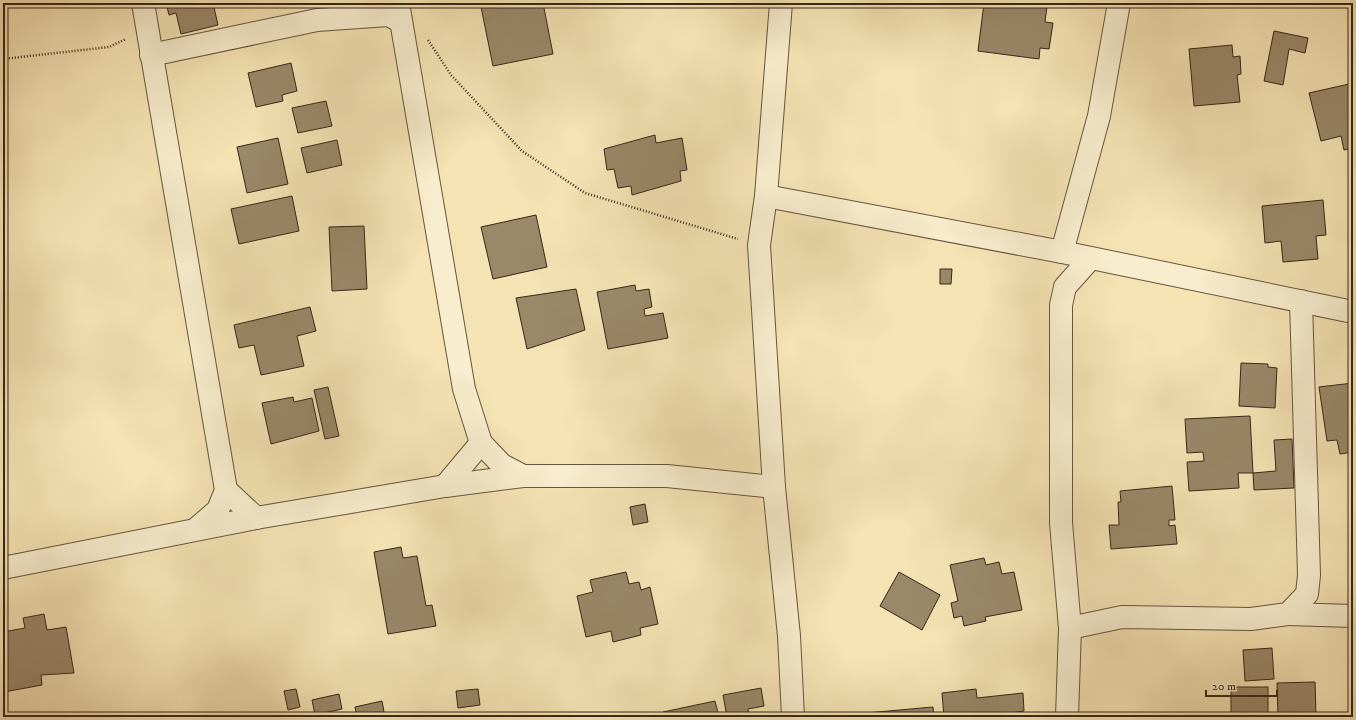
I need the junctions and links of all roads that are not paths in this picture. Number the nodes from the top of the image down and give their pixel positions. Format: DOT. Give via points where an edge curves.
graph roads {
  1 [pos="143,3"];
  2 [pos="781,3"];
  3 [pos="1119,3"];
  4 [pos="400,16"];
  5 [pos="151,55"];
  6 [pos="766,196"];
  7 [pos="1062,252"];
  8 [pos="1090,259"];
  9 [pos="1301,300"];
  10 [pos="1353,312"];
  11 [pos="481,443"];
  12 [pos="523,476"];
  13 [pos="444,486"];
  14 [pos="774,487"];
  15 [pos="226,490"];
  16 [pos="256,518"];
  17 [pos="196,529"];
  18 [pos="3,568"];
  19 [pos="1288,614"];
  20 [pos="1353,616"];
  21 [pos="1070,628"];
  22 [pos="793,717"];
  23 [pos="1067,717"];
  1 -- 5 [label="street"];
  2 -- 6 [label="street"];
  3 -- 7 [label="street" via="1099,116"];
  4 -- 5 [label="street" via="317,20"];
  4 -- 11 [label="street" via="464,389"];
  5 -- 15 [label="street"];
  6 -- 7 [label="street"];
  6 -- 14 [label="street" via="759,245"];
  7 -- 8 [label="street"];
  8 -- 9 [label="street"];
  8 -- 21 [label="street" via="1066,287 1061,305 1061,523"];
  9 -- 10 [label="street"];
  9 -- 19 [label="street" via="1309,575 1307,594"];
  11 -- 12 [label="street" via="502,465"];
  11 -- 13 [label="street"];
  12 -- 13 [label="street"];
  12 -- 14 [label="street" via="667,476"];
  13 -- 16 [label="street"];
  14 -- 22 [label="street" via="789,636"];
  15 -- 16 [label="street"];
  15 -- 17 [label="street" via="218,510"];
  16 -- 17 [label="street"];
  17 -- 18 [label="street"];
  19 -- 20 [label="street"];
  19 -- 21 [label="street" via="1251,619 1122,617"];
  21 -- 23 [label="street"];
}
